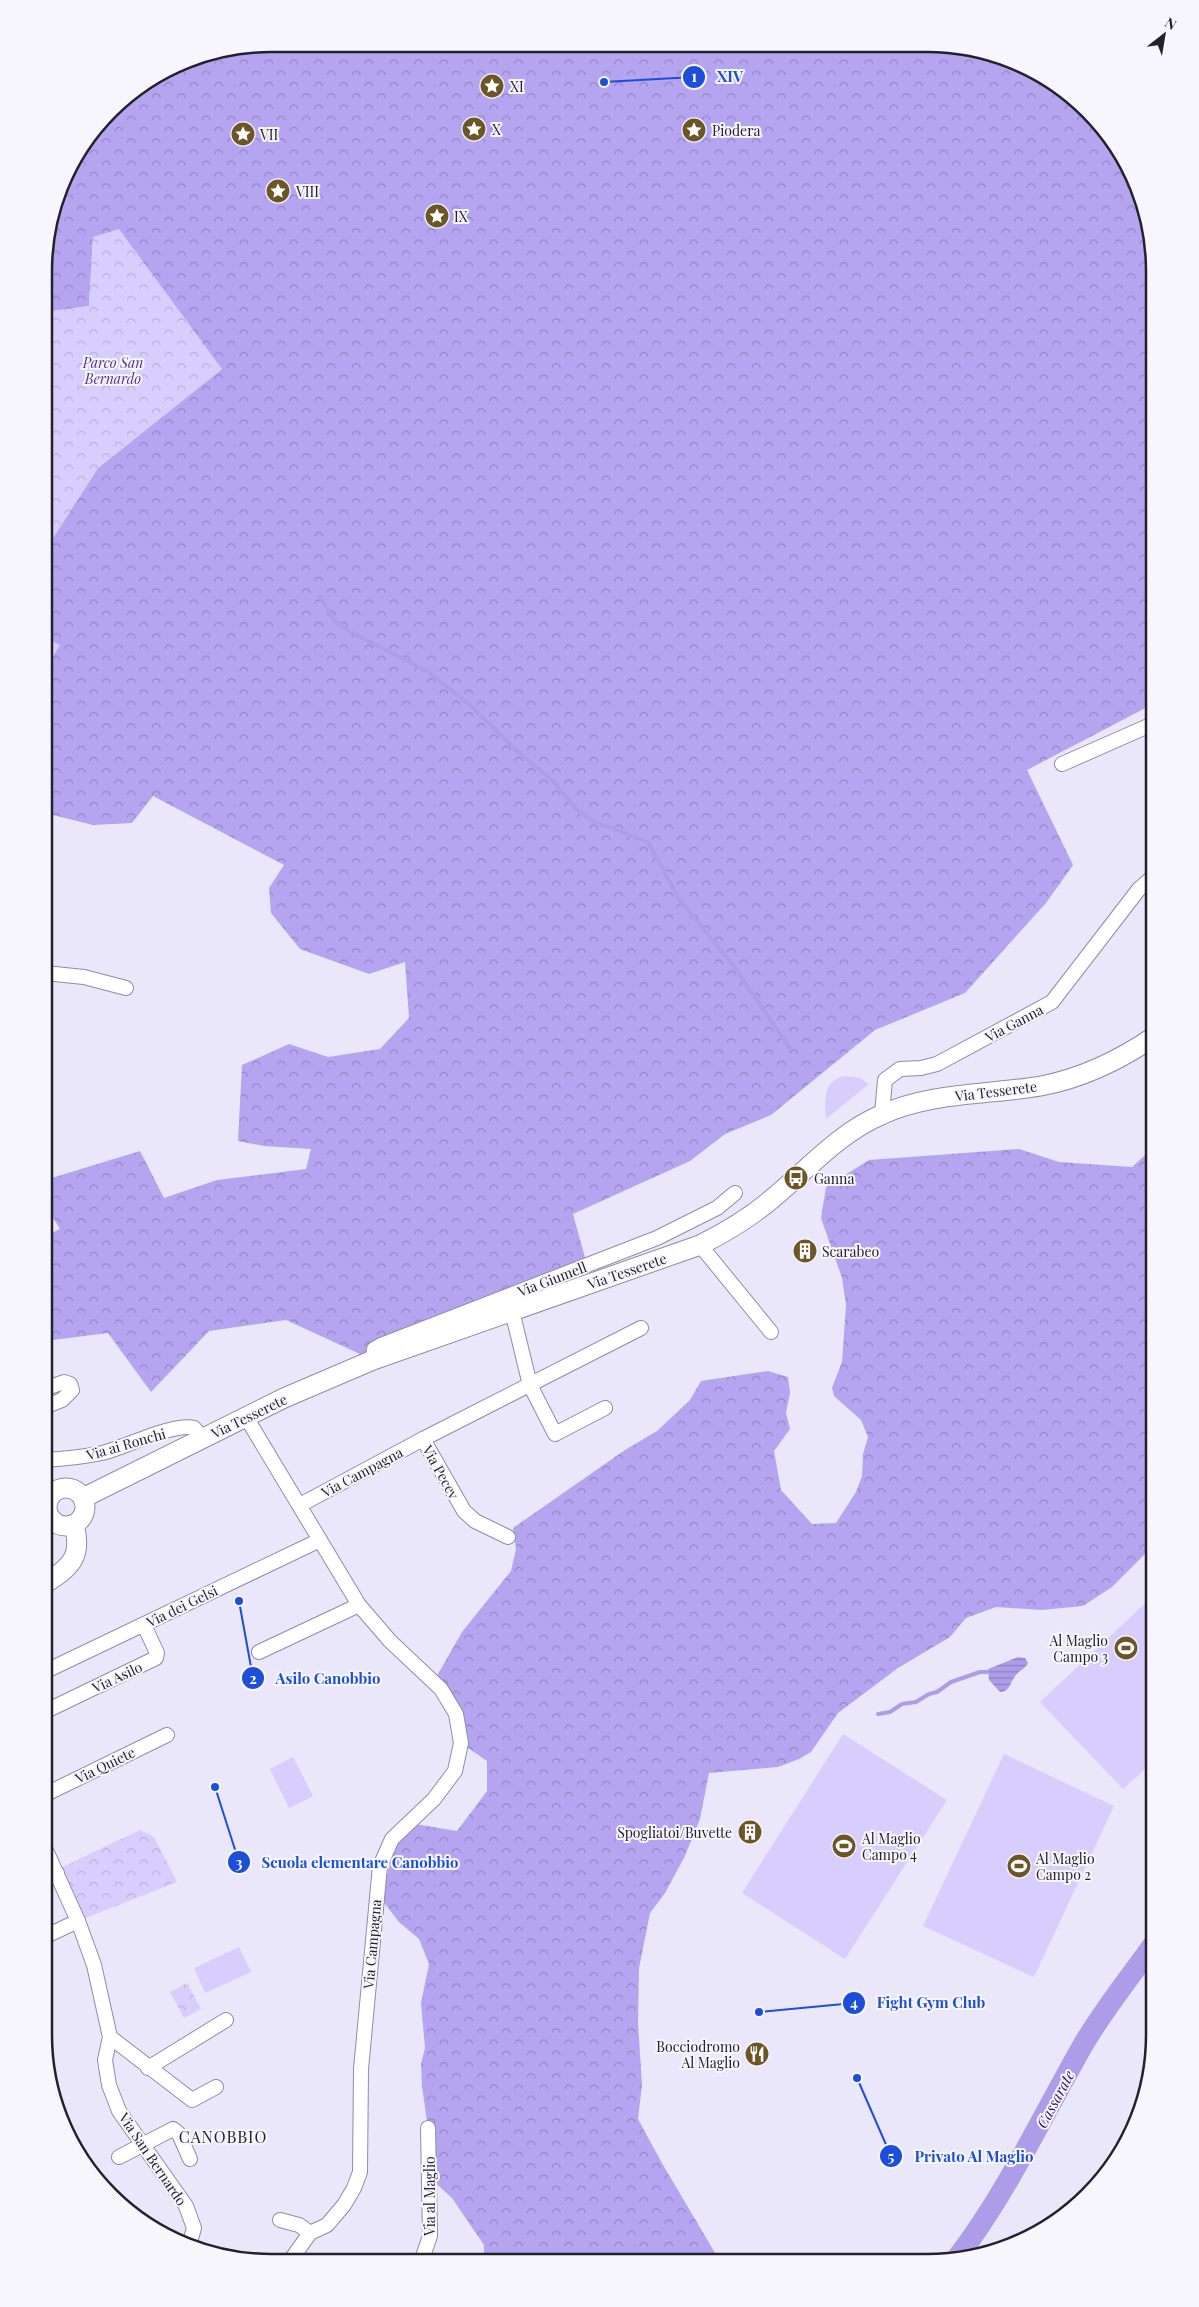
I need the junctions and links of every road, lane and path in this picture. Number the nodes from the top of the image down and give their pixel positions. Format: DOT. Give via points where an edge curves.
graph roads {
  1 [pos="1146,727"];
  2 [pos="1062,764"];
  3 [pos="1146,883"];
  4 [pos="52,974"];
  5 [pos="126,988"];
  6 [pos="1146,1042"];
  7 [pos="882,1114"];
  8 [pos="735,1193"];
  9 [pos="700,1245"];
  10 [pos="512,1311"];
  11 [pos="641,1328"];
  12 [pos="771,1332"];
  13 [pos="372,1360"];
  14 [pos="530,1385"];
  15 [pos="52,1386"];
  16 [pos="52,1404"];
  17 [pos="606,1408"];
  18 [pos="246,1417"];
  19 [pos="203,1439"];
  20 [pos="423,1440"];
  21 [pos="52,1459"];
  22 [pos="52,1490"];
  23 [pos="83,1498"];
  24 [pos="300,1505"];
  25 [pos="52,1520"];
  26 [pos="74,1525"];
  27 [pos="508,1537"];
  28 [pos="320,1540"];
  29 [pos="52,1578"];
  30 [pos="359,1605"];
  31 [pos="144,1625"];
  32 [pos="259,1652"];
  33 [pos="52,1668"];
  34 [pos="52,1708"];
  35 [pos="167,1735"];
  36 [pos="52,1791"];
  37 [pos="52,1861"];
  38 [pos="58,1872"];
  39 [pos="52,1875"];
  40 [pos="78,1921"];
  41 [pos="52,1933"];
  42 [pos="226,2020"];
  43 [pos="110,2037"];
  44 [pos="148,2068"];
  45 [pos="216,2087"];
  46 [pos="428,2128"];
  47 [pos="143,2145"];
  48 [pos="119,2157"];
  49 [pos="190,2159"];
  50 [pos="280,2220"];
  51 [pos="310,2233"];
  52 [pos="191,2239"];
  53 [pos="295,2254"];
  54 [pos="424,2254"];
  1 -- 2 [label="street"];
  3 -- 7 [label="street, Via Ganna" via="1052,1002 937,1064 895,1071 885,1080"];
  4 -- 5 [label="street" via="84,977"];
  6 -- 7 [label="main road, Via Tesserete" via="1118,1059 1083,1074 1041,1086 949,1097"];
  7 -- 9 [label="main road, Via Tesserete" via="844,1137 758,1211"];
  8 -- 13 [label="street, Via Giumell" via="717,1208 657,1238 381,1344 374,1350"];
  9 -- 10 [label="main road, Via Tesserete"];
  9 -- 12 [label="street"];
  10 -- 13 [label="main road, Via Tesserete"];
  10 -- 14 [label="street"];
  11 -- 14 [label="street, Via Pecev"];
  13 -- 18 [label="main road, Via Tesserete"];
  14 -- 17 [label="street" via="555,1434"];
  14 -- 20 [label="street, Via Pecev"];
  15 -- 16 [label="street" via="64,1382 70,1384 72,1390 67,1397"];
  18 -- 19 [label="main road, Via Tesserete"];
  18 -- 24 [label="street, Via Campagna"];
  19 -- 21 [label="street, Via ai Ronchi" via="194,1428 185,1427 141,1438 103,1453"];
  19 -- 23 [label="main road, Via Tesserete"];
  20 -- 24 [label="street, Via Campagna"];
  20 -- 27 [label="street, Via Pecev" via="464,1511 475,1521"];
  22 -- 23 [label="main road" via="68,1488"];
  23 -- 26 [label="main road" via="83,1516"];
  24 -- 28 [label="street, Via Campagna"];
  25 -- 26 [label="main road" via="56,1524"];
  26 -- 29 [label="main road" via="75,1558"];
  28 -- 30 [label="street, Via Campagna"];
  28 -- 31 [label="street, Via dei Gelsi"];
  30 -- 32 [label="street"];
  30 -- 51 [label="street, Via Campagna" via="390,1641 441,1689 456,1714 461,1743 455,1771 434,1799 392,1839 384,1855 377,1892 361,2069 360,2172 344,2205 327,2225"];
  31 -- 33 [label="street, Via dei Gelsi"];
  31 -- 34 [label="street, Via Asilo" via="157,1653 156,1658"];
  35 -- 36 [label="street, Via Quiete"];
  37 -- 38 [label="street, Via San Bernardo"];
  38 -- 39 [label="street"];
  38 -- 40 [label="street, Via San Bernardo"];
  40 -- 41 [label="street"];
  40 -- 43 [label="street, Via San Bernardo" via="94,1965"];
  42 -- 44 [label="street"];
  43 -- 44 [label="street"];
  43 -- 47 [label="street, Via San Bernardo" via="105,2060 109,2085 119,2111"];
  44 -- 45 [label="street" via="192,2100"];
  46 -- 54 [label="street, Via al Maglio" via="430,2236"];
  47 -- 48 [label="street"];
  47 -- 49 [label="street" via="175,2130"];
  47 -- 52 [label="street, Via San Bernardo" via="186,2206 194,2228"];
  50 -- 51 [label="street" via="299,2225"];
  51 -- 53 [label="street, Via Campagna"];
}
